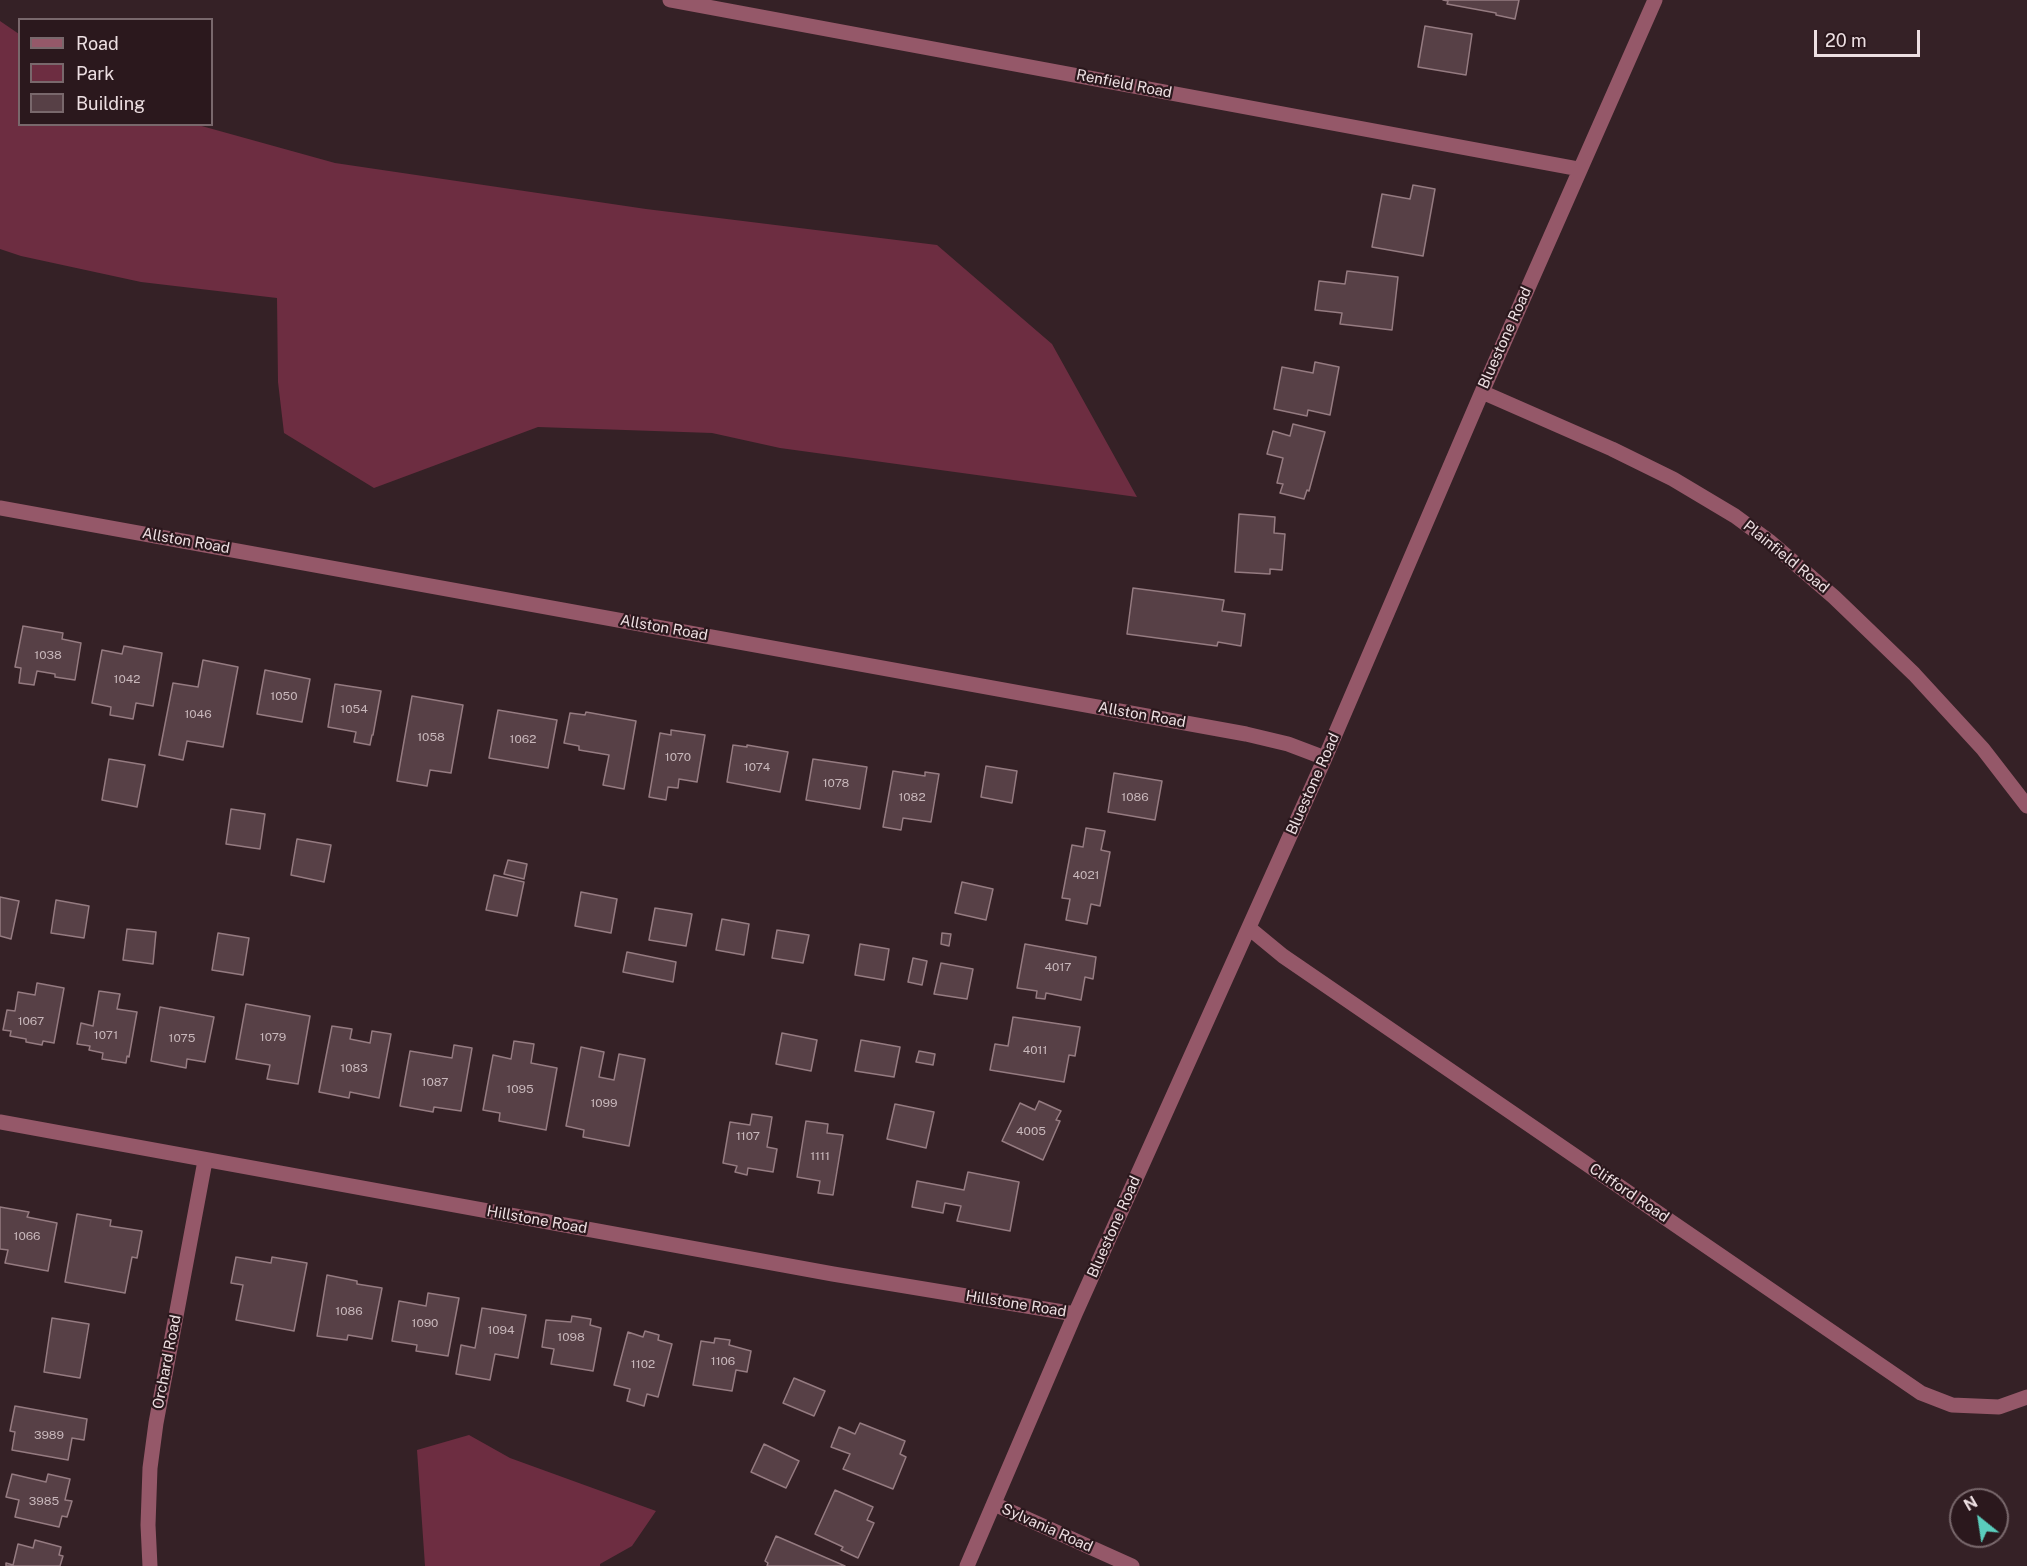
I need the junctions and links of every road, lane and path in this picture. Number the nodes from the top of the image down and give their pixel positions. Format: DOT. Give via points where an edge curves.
graph roads {
  1 [pos="670,0"];
  2 [pos="1655,0"];
  3 [pos="1579,169"];
  4 [pos="1482,392"];
  5 [pos="0,508"];
  6 [pos="1325,758"];
  7 [pos="2027,806"];
  8 [pos="1249,928"];
  9 [pos="0,1122"];
  10 [pos="205,1161"];
  11 [pos="1076,1314"];
  12 [pos="2027,1397"];
  13 [pos="994,1504"];
  14 [pos="150,1566"];
  15 [pos="966,1566"];
  16 [pos="1132,1566"];
  1 -- 3 [label="street, Renfield Road"];
  2 -- 3 [label="street, Bluestone Road"];
  3 -- 4 [label="street, Bluestone Road"];
  4 -- 6 [label="street, Bluestone Road"];
  4 -- 7 [label="street, Plainfield Road" via="1673,479 1736,516 1769,541 1914,674 1983,749"];
  5 -- 6 [label="street, Allston Road" via="1246,734"];
  6 -- 8 [label="street, Bluestone Road"];
  8 -- 11 [label="street, Bluestone Road"];
  8 -- 12 [label="street, Clifford Road" via="1283,956 1922,1393 1952,1405 1999,1407"];
  9 -- 10 [label="street, Hillstone Road"];
  10 -- 11 [label="street, Hillstone Road"];
  10 -- 14 [label="street, Orchard Road" via="156,1423 150,1468"];
  11 -- 13 [label="street, Bluestone Road"];
  13 -- 15 [label="street, Bluestone Road"];
  13 -- 16 [label="street, Sylvania Road"];
}
